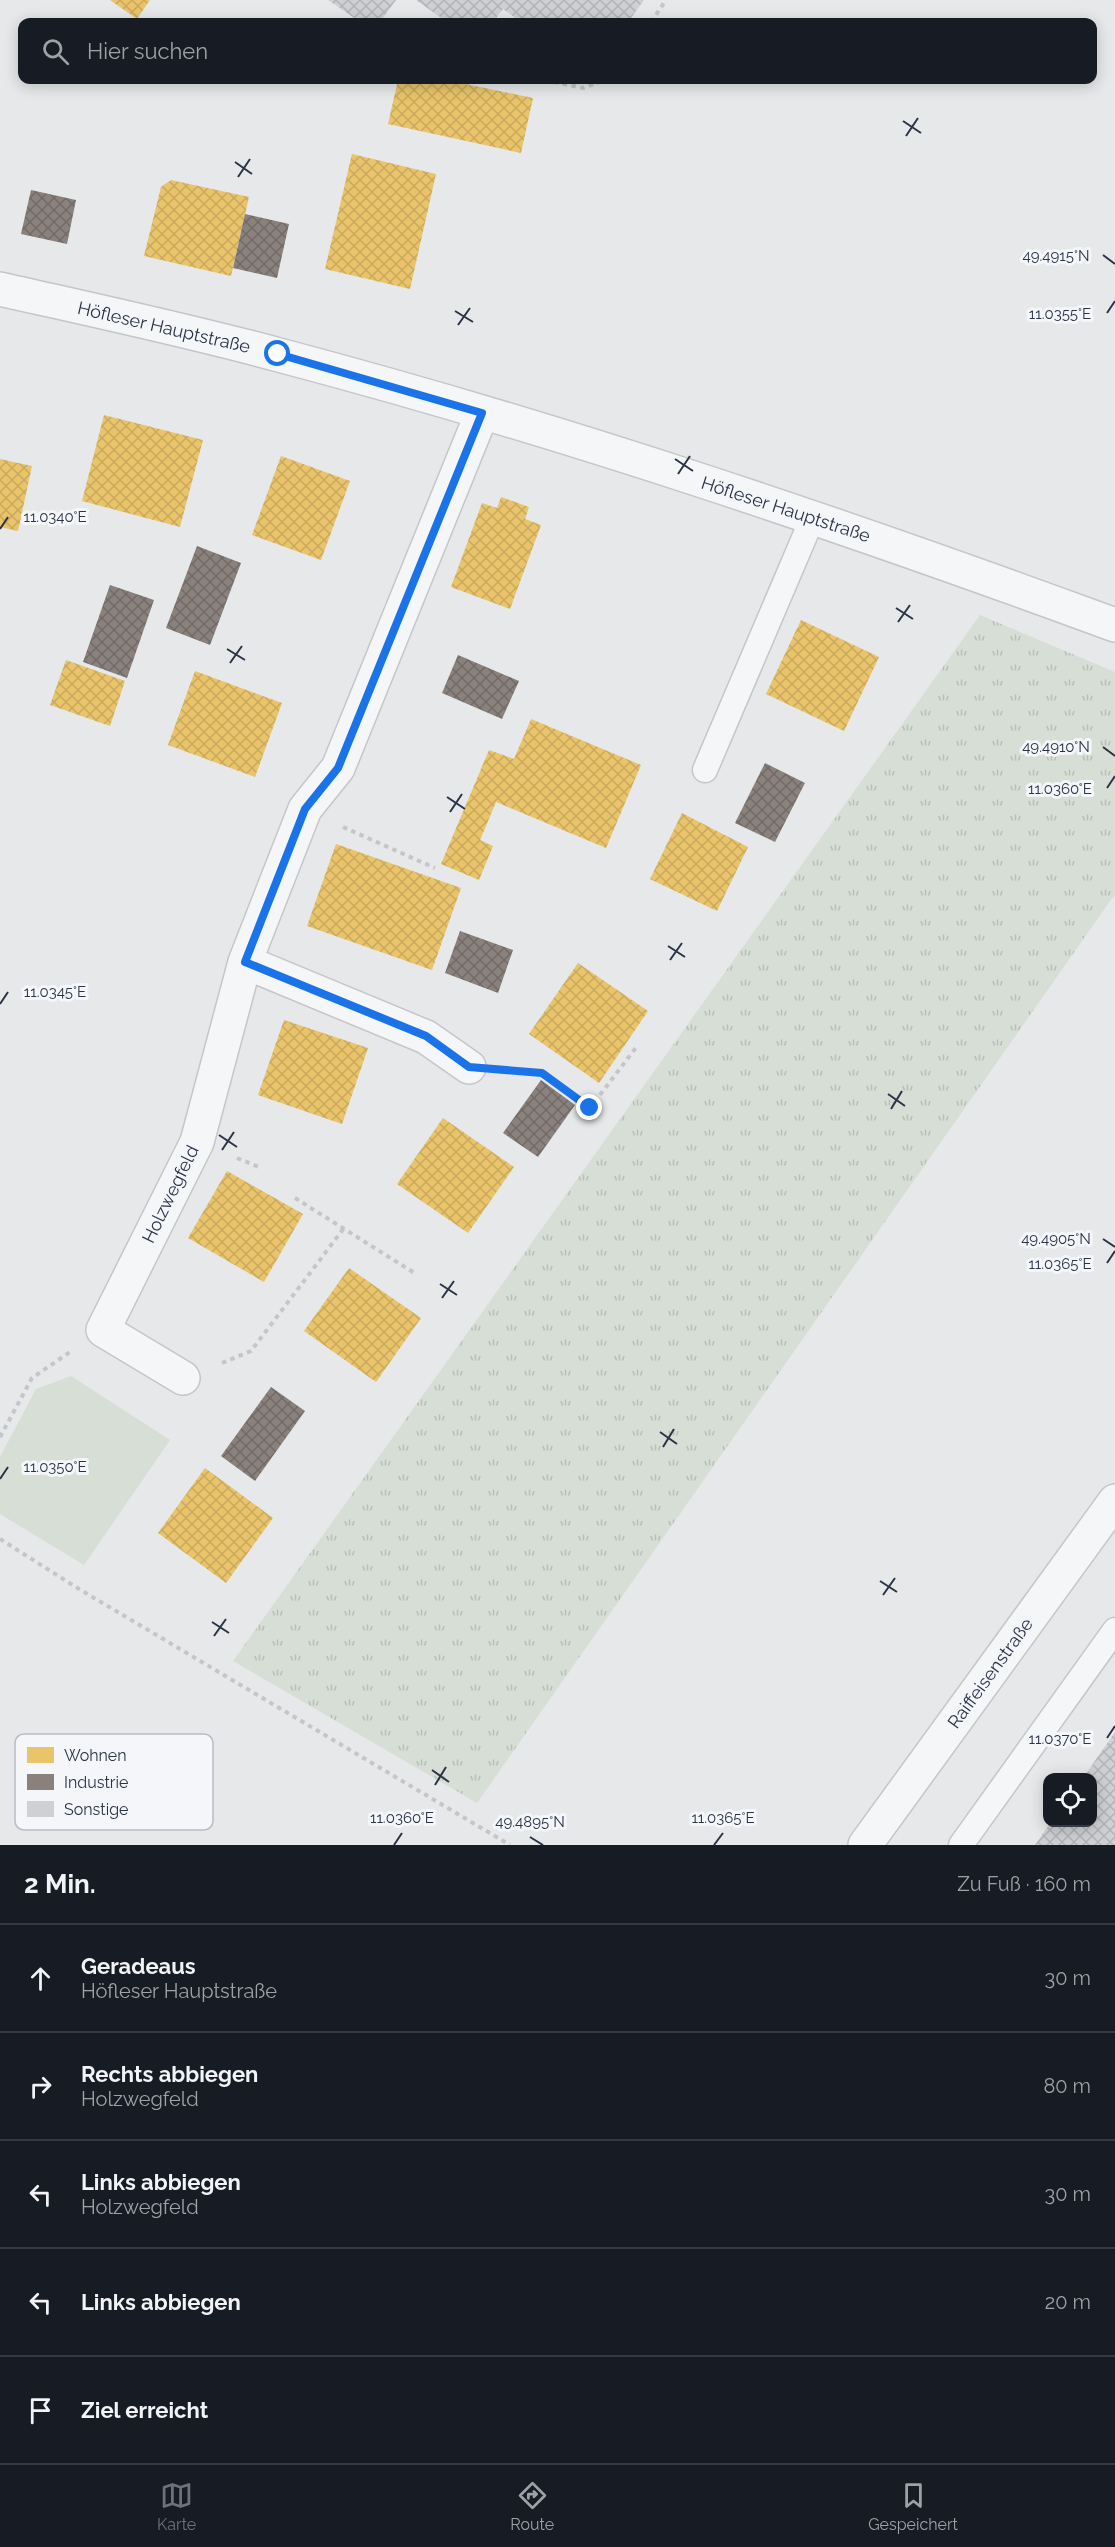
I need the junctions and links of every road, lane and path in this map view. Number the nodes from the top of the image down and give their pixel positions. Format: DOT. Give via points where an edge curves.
graph roads {
  1 [pos="666,0"];
  2 [pos="654,18"];
  3 [pos="564,84"];
  4 [pos="594,84"];
  5 [pos="0,289"];
  6 [pos="482,413"];
  7 [pos="813,517"];
  8 [pos="1115,626"];
  9 [pos="705,770"];
  10 [pos="305,809"];
  11 [pos="435,868"];
  12 [pos="245,962"];
  13 [pos="638,1045"];
  14 [pos="469,1067"];
  15 [pos="295,1198"];
  16 [pos="344,1228"];
  17 [pos="416,1274"];
  18 [pos="103,1330"];
  19 [pos="183,1378"];
  20 [pos="0,1437"];
  21 [pos="1115,1501"];
  22 [pos="0,1539"];
  23 [pos="1115,1630"];
  24 [pos="510,1845"];
  25 [pos="865,1845"];
  26 [pos="961,1845"];
  1 -- 2 [label="path"];
  3 -- 4 [label="path" via="583,88"];
  5 -- 6 [label="street, Höfleser Hauptstraße" via="278,354"];
  6 -- 7 [label="street, Höfleser Hauptstraße"];
  6 -- 10 [label="street, Holzwegfeld" via="338,768"];
  7 -- 8 [label="street, Höfleser Hauptstraße"];
  7 -- 9 [label="lane"];
  10 -- 11 [label="path"];
  10 -- 12 [label="street, Holzwegfeld"];
  12 -- 14 [label="street" via="426,1036"];
  12 -- 18 [label="street, Holzwegfeld" via="197,1142"];
  13 -- 14 [label="path" via="590,1108 542,1073"];
  15 -- 16 [label="path"];
  16 -- 17 [label="path"];
  16 -- 19 [label="path" via="251,1351"];
  18 -- 19 [label="street"];
  18 -- 20 [label="path" via="32,1378"];
  21 -- 25 [label="street, Raiffeisenstraße"];
  22 -- 24 [label="path"];
  23 -- 26 [label="lane"];
}
